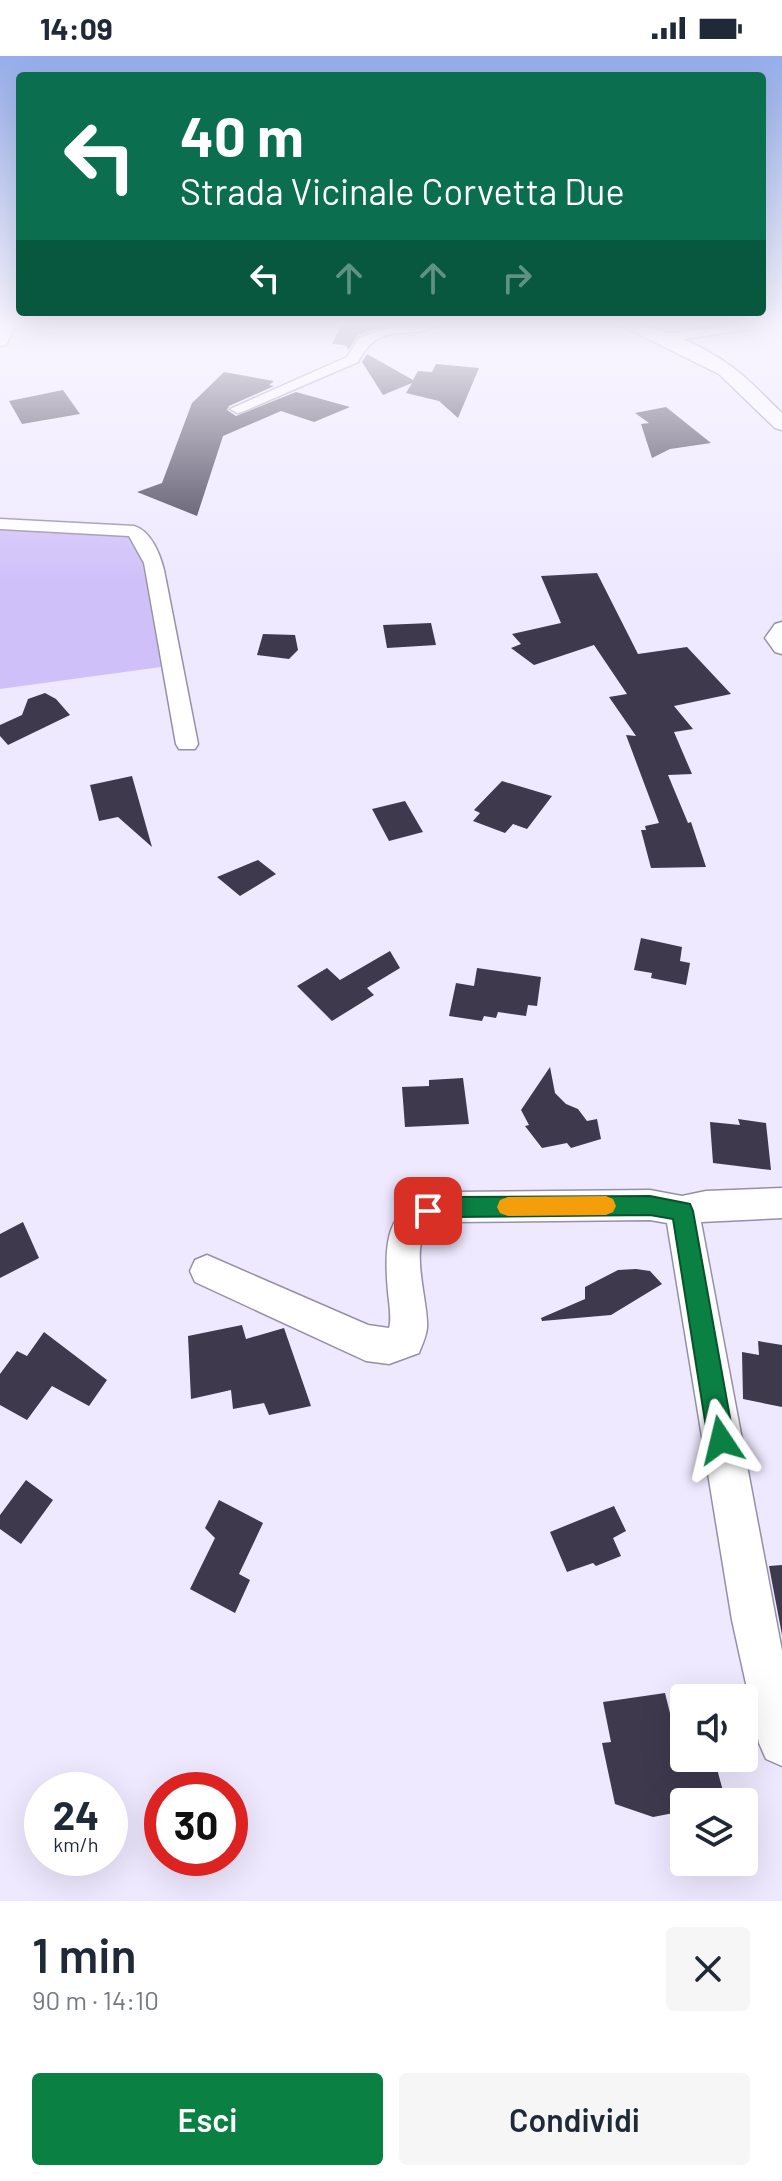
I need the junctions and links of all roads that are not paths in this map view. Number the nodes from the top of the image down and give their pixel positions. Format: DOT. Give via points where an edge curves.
graph roads {
  1 [pos="767,410"];
  2 [pos="782,424"];
  3 [pos="0,524"];
  4 [pos="782,628"];
  5 [pos="782,648"];
  6 [pos="187,744"];
  7 [pos="782,1203"];
  8 [pos="682,1211"];
  9 [pos="207,1271"];
  10 [pos="782,1743"];
  1 -- 2 [label="main road"];
  3 -- 6 [label="street" via="134,531 142,539 156,569"];
  4 -- 5 [label="street" via="775,638"];
  7 -- 8 [label="street"];
  8 -- 9 [label="street" via="650,1205 428,1211 414,1219 404,1239 409,1327 406,1340 389,1346 366,1343"];
  8 -- 10 [label="street" via="753,1620"];
}
